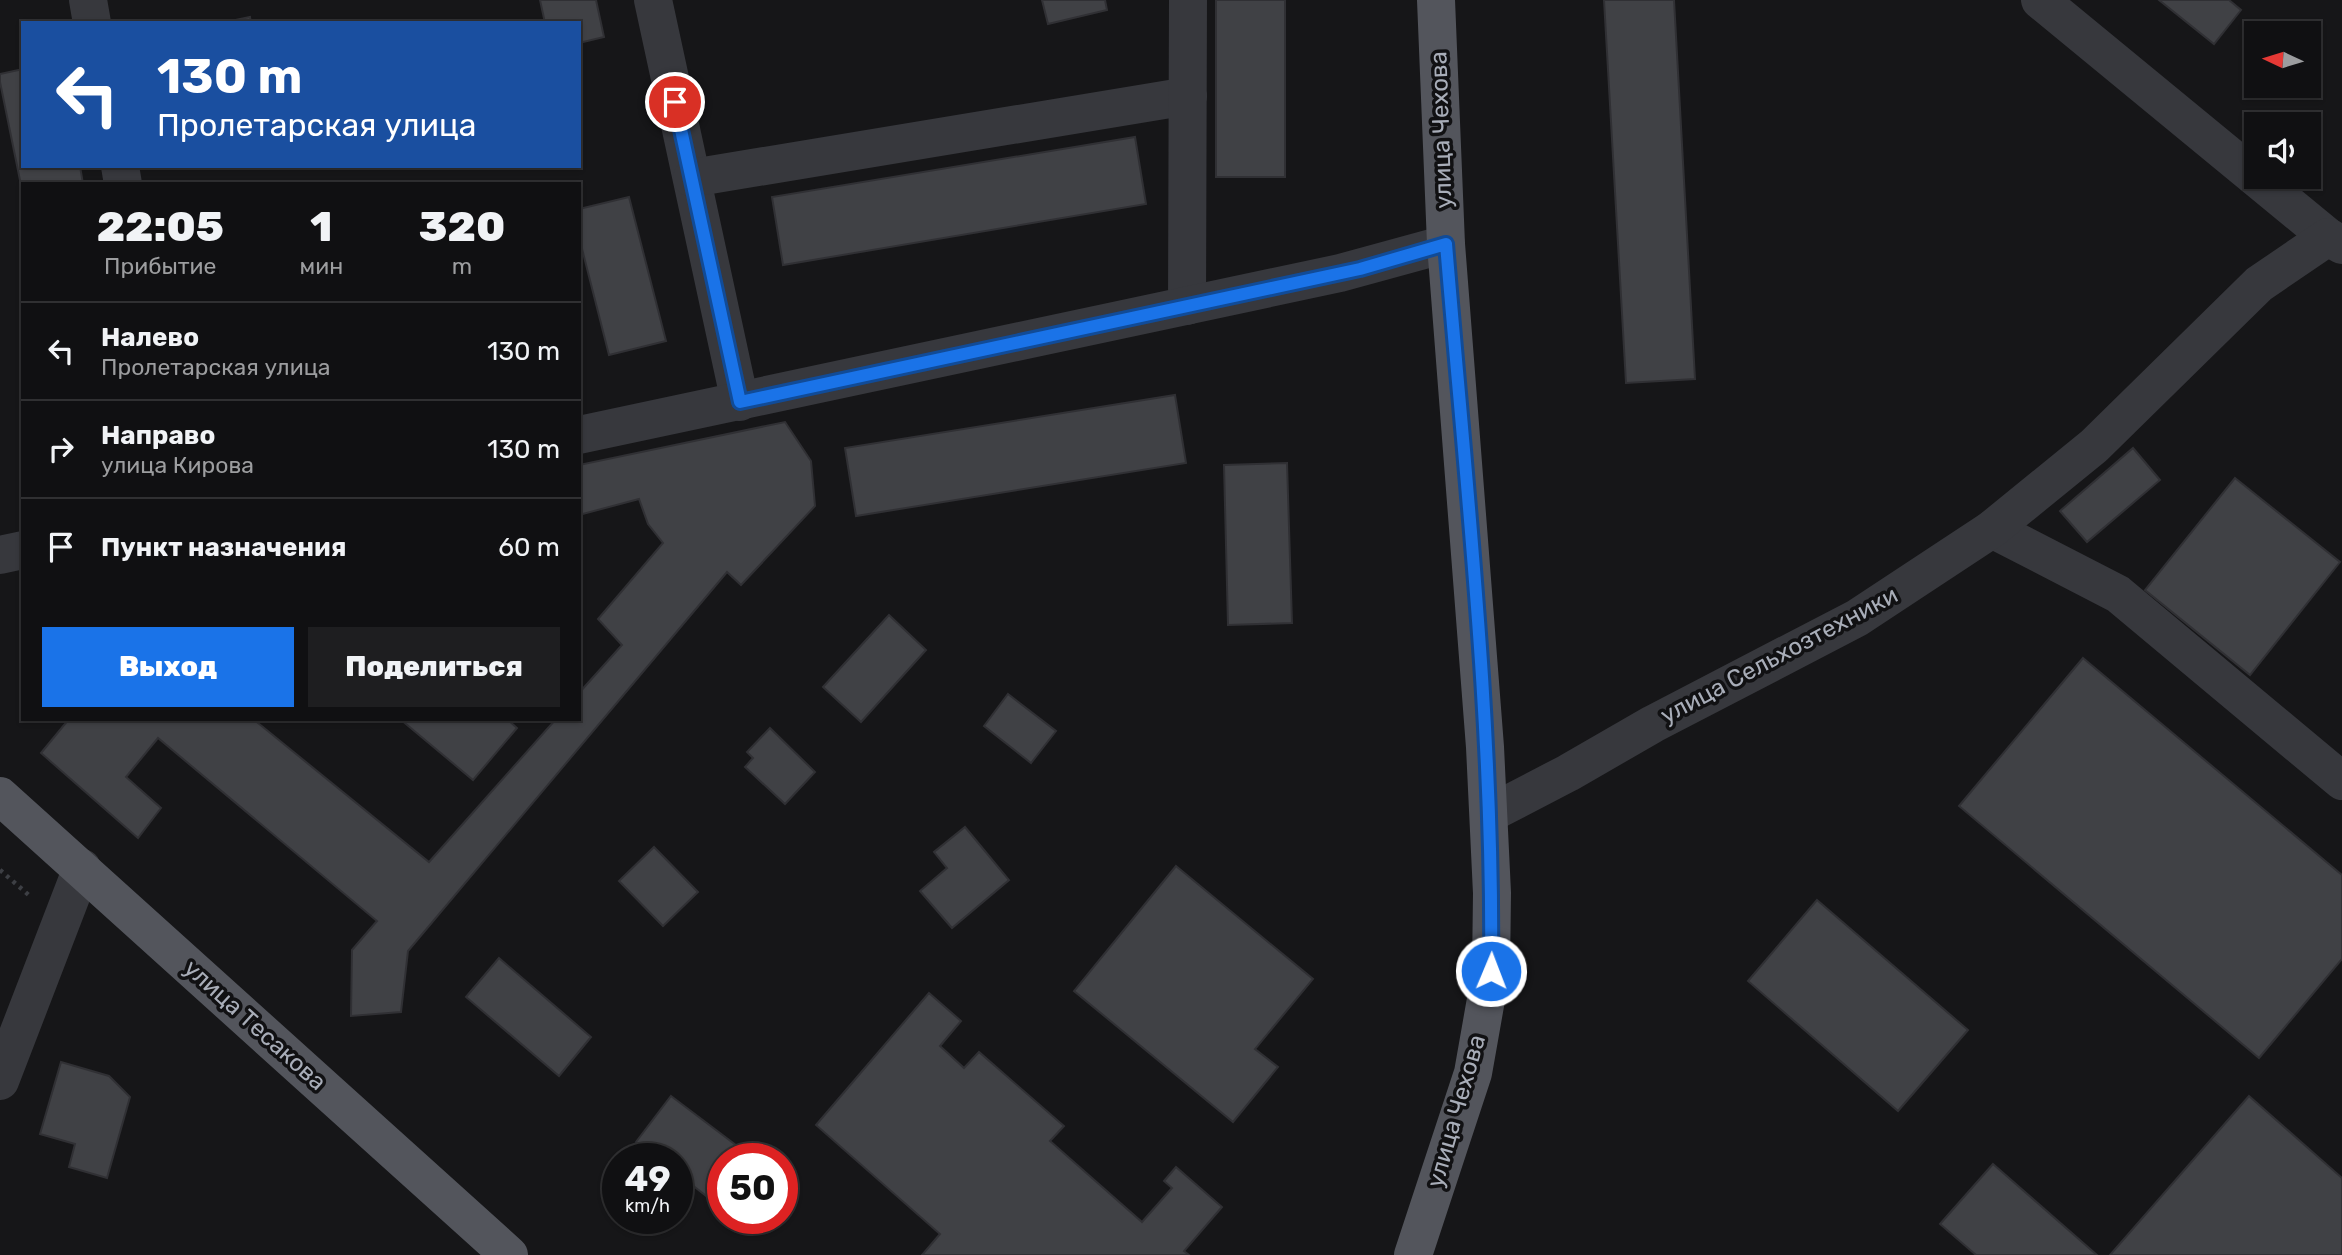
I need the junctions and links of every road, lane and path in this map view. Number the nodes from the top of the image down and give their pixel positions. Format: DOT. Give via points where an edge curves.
graph roads {
  1 [pos="88,0"];
  2 [pos="653,0"];
  3 [pos="1188,0"];
  4 [pos="1436,0"];
  5 [pos="2040,0"];
  6 [pos="92,21"];
  7 [pos="1188,96"];
  8 [pos="692,178"];
  9 [pos="2335,241"];
  10 [pos="1446,244"];
  11 [pos="1188,306"];
  12 [pos="740,402"];
  13 [pos="581,435"];
  14 [pos="1992,529"];
  15 [pos="21,550"];
  16 [pos="0,555"];
  17 [pos="2342,780"];
  18 [pos="0,796"];
  19 [pos="1489,814"];
  20 [pos="82,868"];
  21 [pos="0,1082"];
  22 [pos="509,1255"];
  23 [pos="1413,1255"];
  1 -- 6 [label="street"];
  2 -- 8 [label="street"];
  3 -- 7 [label="street"];
  4 -- 10 [label="main road, улица Чехова"];
  5 -- 9 [label="street"];
  7 -- 8 [label="street"];
  7 -- 11 [label="street"];
  8 -- 12 [label="street"];
  9 -- 14 [label="street, улица Сельхозтехники" via="2259,284 2094,446"];
  10 -- 11 [label="street" via="1360,269"];
  10 -- 19 [label="main road, улица Чехова"];
  11 -- 12 [label="street"];
  12 -- 13 [label="street"];
  14 -- 17 [label="street" via="2118,594"];
  14 -- 19 [label="street, улица Сельхозтехники" via="1857,618"];
  15 -- 16 [label="street"];
  18 -- 20 [label="main road, улица Тесакова"];
  19 -- 23 [label="main road, улица Чехова" via="1491,971 1473,1073"];
  20 -- 21 [label="street"];
  20 -- 22 [label="main road, улица Тесакова"];
}
